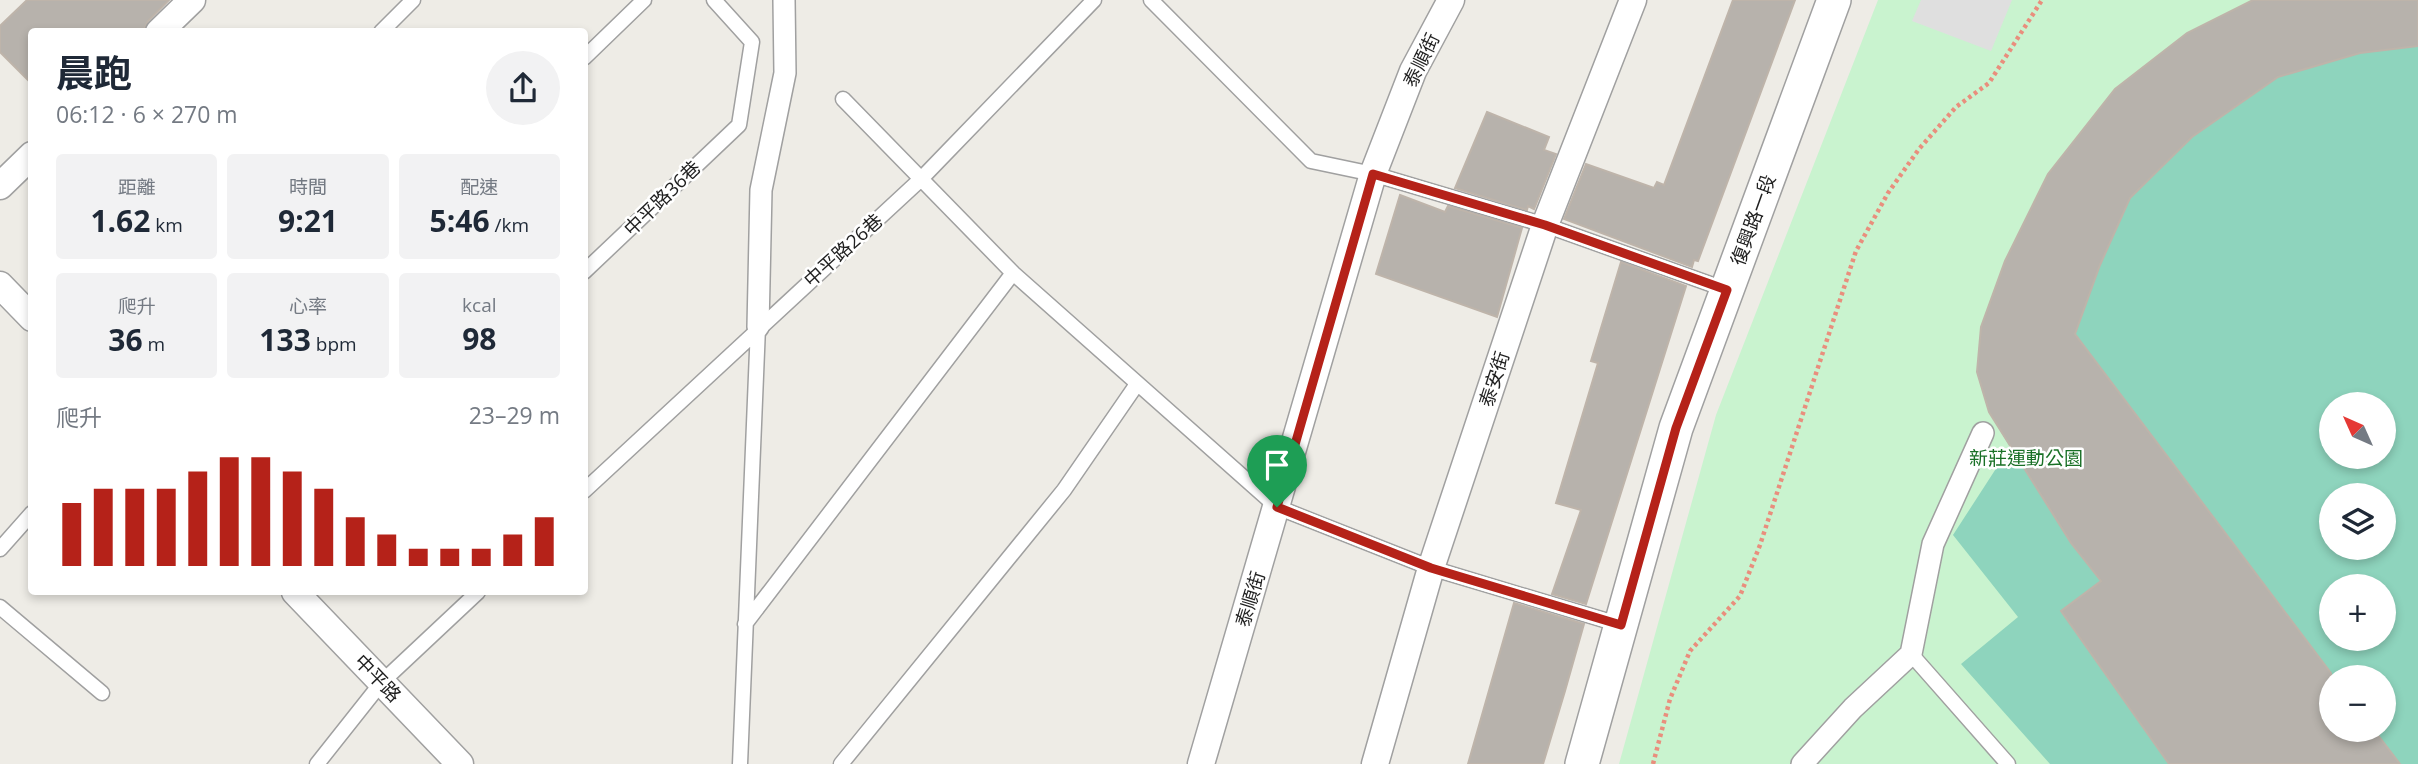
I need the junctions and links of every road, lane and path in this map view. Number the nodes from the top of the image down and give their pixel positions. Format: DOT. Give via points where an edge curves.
graph roads {
  1 [pos="191,0"];
  2 [pos="413,0"];
  3 [pos="644,0"];
  4 [pos="714,0"];
  5 [pos="784,0"];
  6 [pos="1094,0"];
  7 [pos="1151,0"];
  8 [pos="1451,0"];
  9 [pos="1633,0"];
  10 [pos="1834,0"];
  11 [pos="2042,0"];
  12 [pos="163,28"];
  13 [pos="385,28"];
  14 [pos="588,54"];
  15 [pos="843,99"];
  16 [pos="28,159"];
  17 [pos="1373,174"];
  18 [pos="920,179"];
  19 [pos="0,186"];
  20 [pos="1545,225"];
  21 [pos="588,268"];
  22 [pos="1013,273"];
  23 [pos="0,285"];
  24 [pos="1727,290"];
  25 [pos="28,314"];
  26 [pos="758,327"];
  27 [pos="1137,384"];
  28 [pos="1983,433"];
  29 [pos="588,487"];
  30 [pos="1277,507"];
  31 [pos="28,518"];
  32 [pos="0,549"];
  33 [pos="1431,568"];
  34 [pos="298,595"];
  35 [pos="475,595"];
  36 [pos="0,607"];
  37 [pos="745,624"];
  38 [pos="1621,625"];
  39 [pos="1911,654"];
  40 [pos="382,682"];
  41 [pos="103,693"];
  42 [pos="317,764"];
  43 [pos="460,764"];
  44 [pos="740,764"];
  45 [pos="841,764"];
  46 [pos="1201,764"];
  47 [pos="1375,764"];
  48 [pos="1582,764"];
  49 [pos="1653,764"];
  50 [pos="1802,764"];
  51 [pos="2008,764"];
  1 -- 12 [label="street"];
  2 -- 13 [label="lane"];
  3 -- 14 [label="lane"];
  4 -- 21 [label="lane, 中平路36巷" via="752,42 739,125"];
  5 -- 26 [label="street" via="785,74 761,190"];
  6 -- 18 [label="lane, 中平路26巷"];
  7 -- 17 [label="lane" via="1311,160"];
  8 -- 17 [label="street, 泰順街" via="1413,71"];
  9 -- 20 [label="street, 泰安街"];
  10 -- 24 [label="street, 復興路一段"];
  11 -- 49 [label="path" via="1989,83 1956,107 1919,149 1856,251 1740,596 1690,651 1670,699"];
  15 -- 18 [label="lane"];
  16 -- 19 [label="street"];
  17 -- 20 [label="lane"];
  17 -- 30 [label="street, 泰順街"];
  18 -- 22 [label="lane"];
  18 -- 26 [label="lane, 中平路26巷"];
  20 -- 24 [label="lane"];
  20 -- 33 [label="street, 泰安街"];
  22 -- 27 [label="lane"];
  22 -- 37 [label="lane"];
  23 -- 25 [label="street"];
  24 -- 38 [label="street, 復興路一段" via="1676,428"];
  26 -- 29 [label="lane, 中平路26巷"];
  26 -- 37 [label="lane"];
  27 -- 30 [label="lane"];
  27 -- 45 [label="lane" via="1064,490"];
  28 -- 39 [label="street" via="1933,544"];
  30 -- 33 [label="lane"];
  30 -- 46 [label="street, 泰順街"];
  31 -- 32 [label="lane"];
  33 -- 38 [label="lane"];
  33 -- 47 [label="street, 泰安街"];
  34 -- 40 [label="street, 中平路"];
  35 -- 40 [label="lane"];
  36 -- 41 [label="lane"];
  37 -- 44 [label="lane"];
  38 -- 48 [label="street, 復興路一段"];
  39 -- 50 [label="street"];
  39 -- 51 [label="lane"];
  40 -- 42 [label="lane"];
  40 -- 43 [label="street, 中平路"];
}
